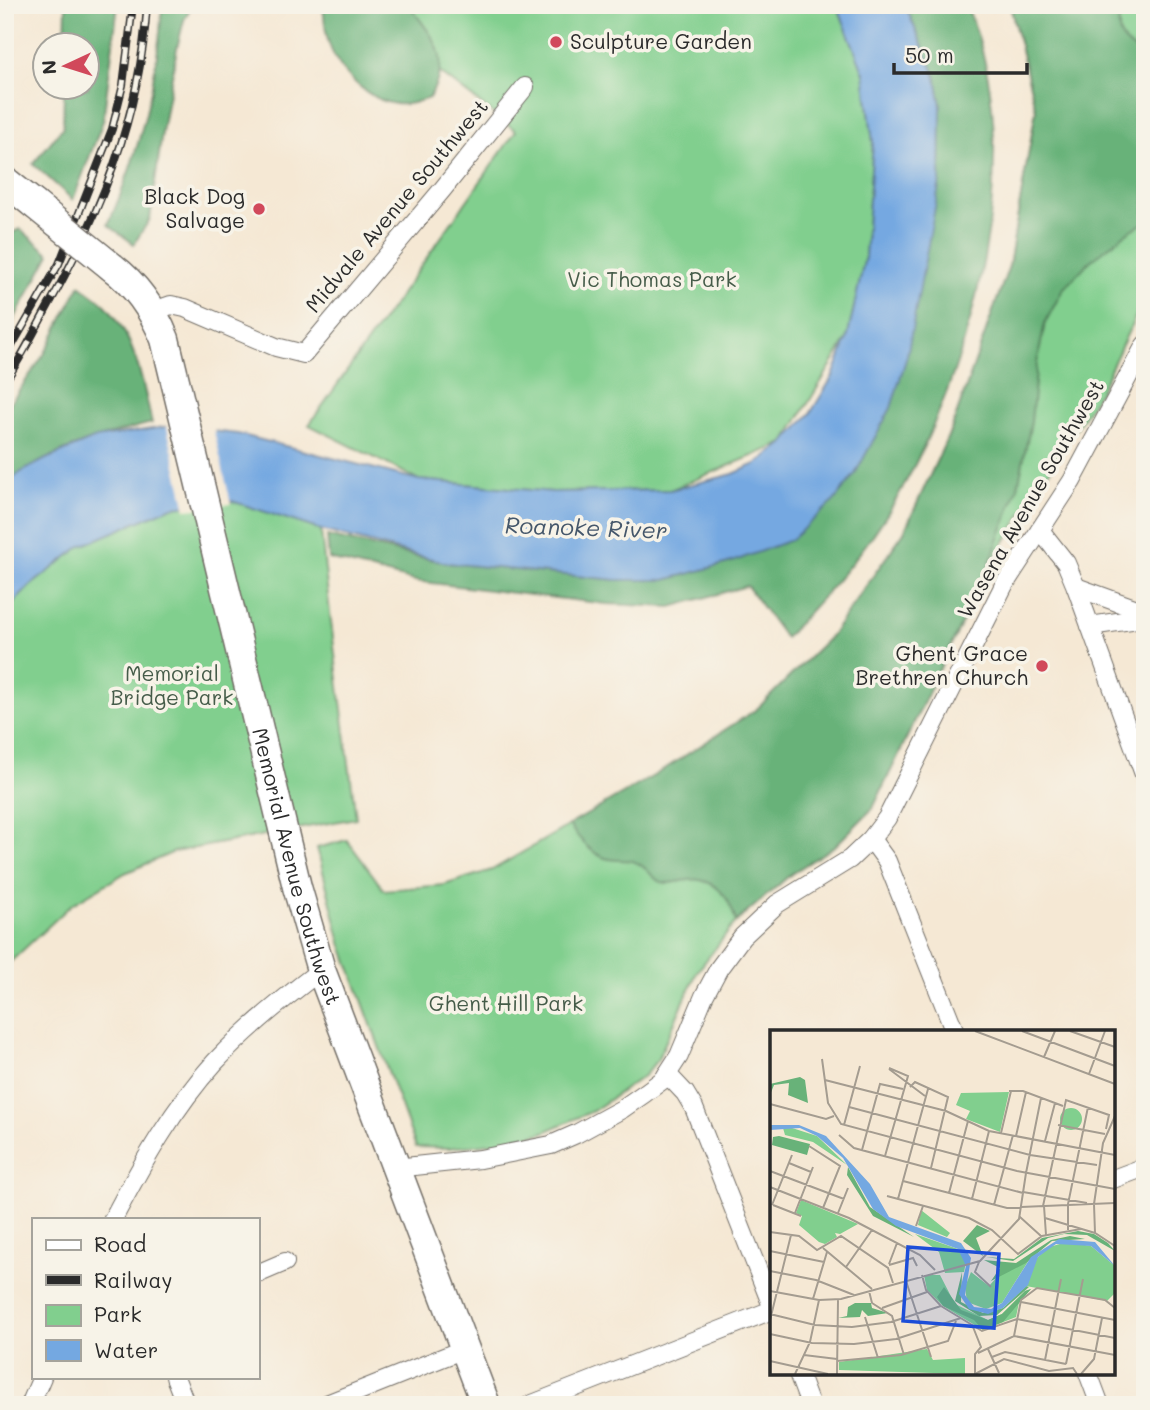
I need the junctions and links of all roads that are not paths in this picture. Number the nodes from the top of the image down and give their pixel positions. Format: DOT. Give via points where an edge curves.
graph roads {
  1 [pos="525,87"];
  2 [pos="5,181"];
  3 [pos="151,312"];
  4 [pos="1145,345"];
  5 [pos="1040,530"];
  6 [pos="1076,587"];
  7 [pos="1145,614"];
  8 [pos="1090,626"];
  9 [pos="1145,777"];
  10 [pos="872,838"];
  11 [pos="321,970"];
  12 [pos="954,1030"];
  13 [pos="667,1074"];
  14 [pos="1145,1167"];
  15 [pos="396,1168"];
  16 [pos="1115,1178"];
  17 [pos="114,1218"];
  18 [pos="285,1262"];
  19 [pos="259,1273"];
  20 [pos="770,1303"];
  21 [pos="770,1309"];
  22 [pos="464,1349"];
  23 [pos="799,1375"];
  24 [pos="1089,1375"];
  25 [pos="42,1378"];
  26 [pos="175,1378"];
  27 [pos="30,1405"];
  28 [pos="186,1405"];
  29 [pos="324,1405"];
  30 [pos="486,1405"];
  31 [pos="530,1405"];
  32 [pos="810,1405"];
  33 [pos="1100,1405"];
  1 -- 3 [label="street, Midvale Avenue Southwest" via="304,354 276,347 185,308 171,305"];
  2 -- 3 [label="main road, Memorial Avenue Southwest, bridge" via="112,267 135,288"];
  3 -- 11 [label="main road, Memorial Avenue Southwest" via="172,366"];
  4 -- 5 [label="street, Wasena Avenue Southwest"];
  5 -- 6 [label="street" via="1066,563"];
  5 -- 10 [label="street, Wasena Avenue Southwest" via="1004,585 887,818"];
  6 -- 7 [label="street"];
  6 -- 8 [label="street"];
  7 -- 8 [label="street"];
  8 -- 9 [label="street"];
  10 -- 12 [label="street" via="887,861"];
  10 -- 13 [label="street, Wasena Avenue Southwest" via="850,859 777,904 742,937 719,968"];
  11 -- 15 [label="main road, Memorial Avenue Southwest"];
  11 -- 17 [label="street" via="279,1002 194,1087 160,1135"];
  13 -- 15 [label="street, Wasena Avenue Southwest" via="622,1109 551,1145"];
  13 -- 20 [label="street" via="694,1108"];
  14 -- 16 [label="street"];
  15 -- 22 [label="main road, Memorial Avenue Southwest"];
  18 -- 19 [label="street"];
  21 -- 31 [label="street"];
  22 -- 29 [label="street"];
  22 -- 30 [label="main road, Memorial Avenue Southwest"];
  23 -- 32 [label="street"];
  24 -- 33 [label="street"];
  25 -- 27 [label="street"];
  26 -- 28 [label="street"];
}
